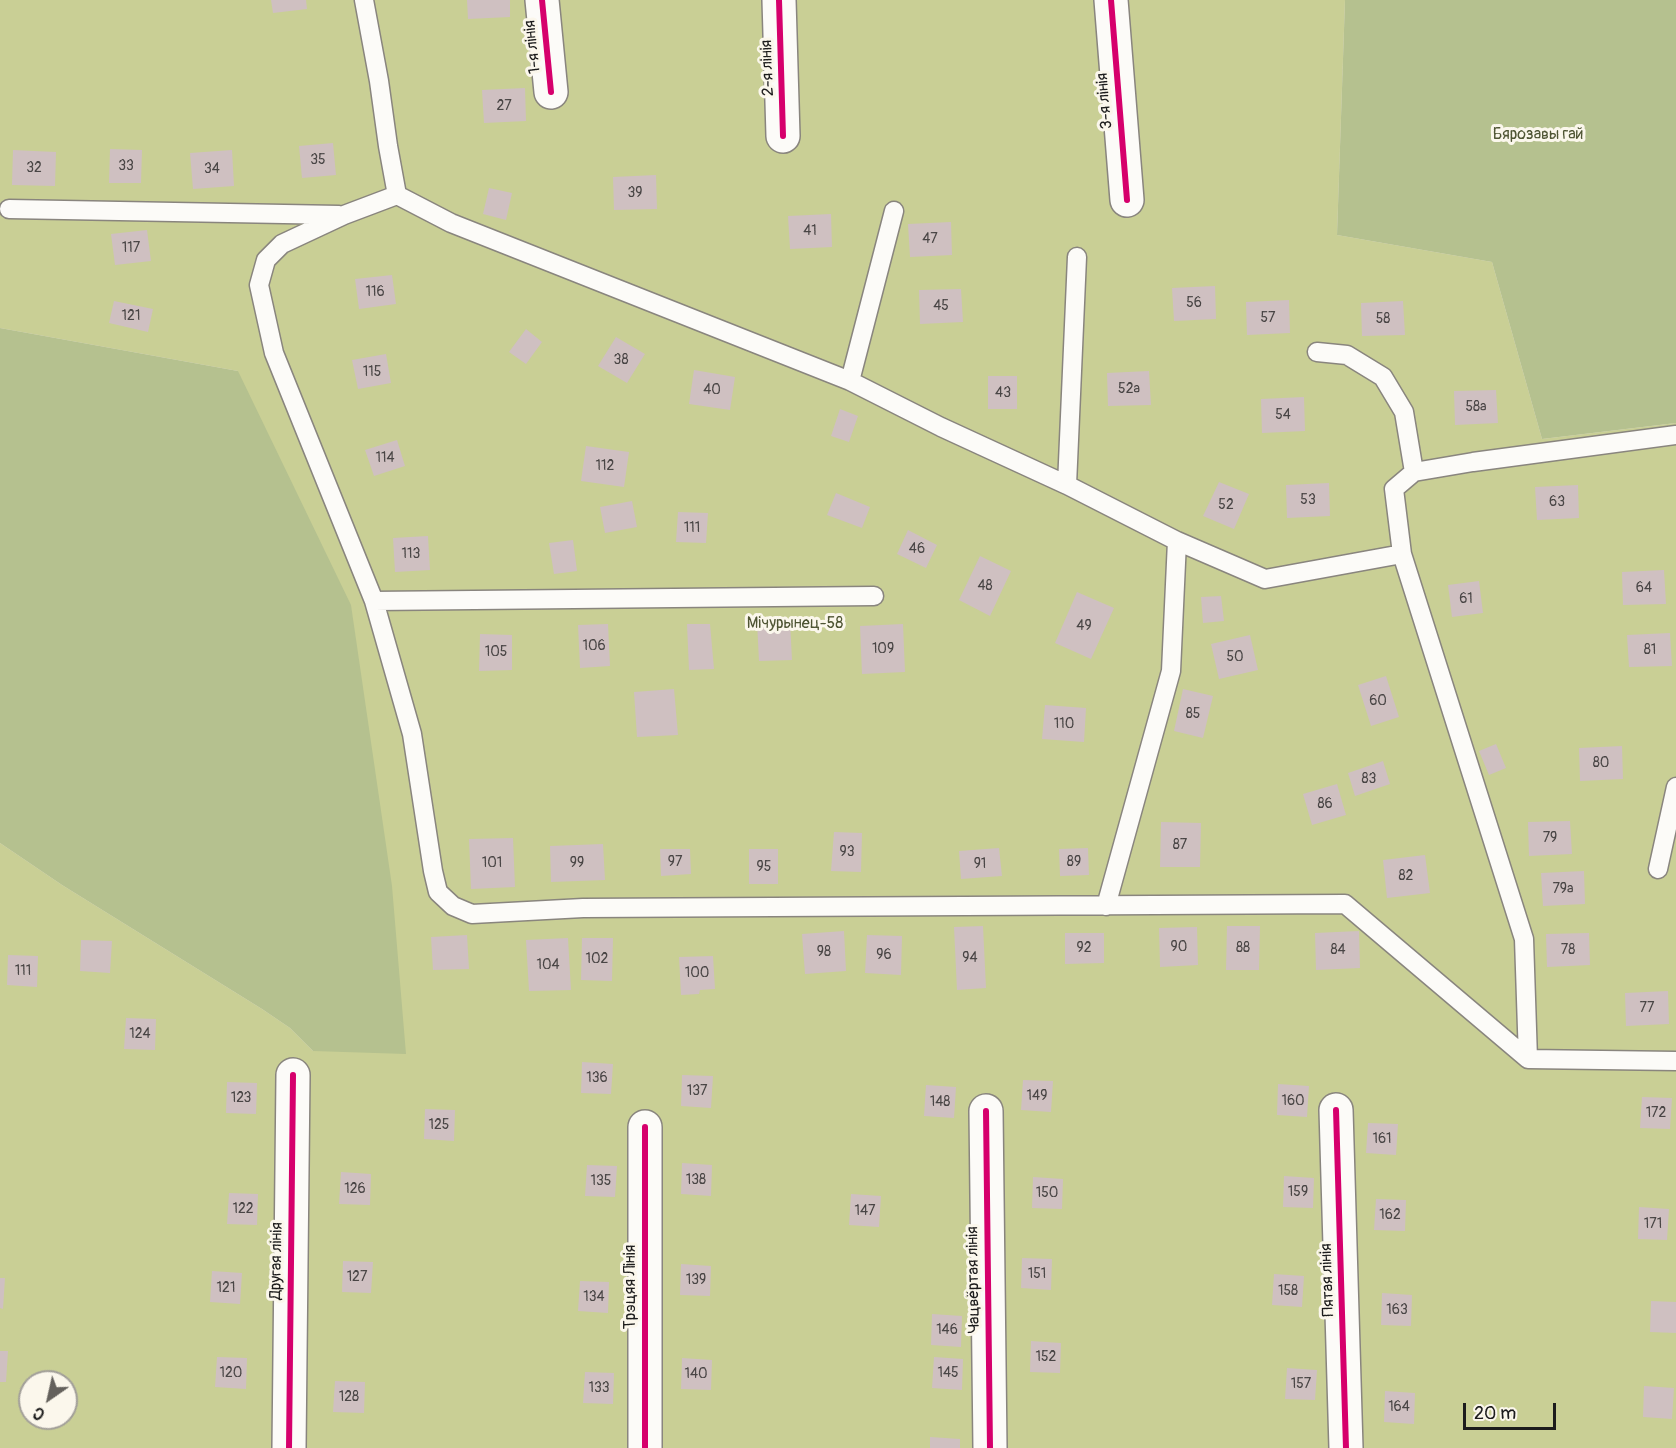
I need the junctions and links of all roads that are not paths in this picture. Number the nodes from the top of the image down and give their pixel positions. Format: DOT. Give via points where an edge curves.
graph roads {
  1 [pos="364,0"];
  2 [pos="542,0"];
  3 [pos="779,0"];
  4 [pos="1111,0"];
  5 [pos="551,92"];
  6 [pos="783,136"];
  7 [pos="397,195"];
  8 [pos="1127,200"];
  9 [pos="9,209"];
  10 [pos="894,211"];
  11 [pos="344,215"];
  12 [pos="1077,256"];
  13 [pos="1317,352"];
  14 [pos="850,381"];
  15 [pos="1676,435"];
  16 [pos="1414,472"];
  17 [pos="1066,485"];
  18 [pos="1177,541"];
  19 [pos="1402,554"];
  20 [pos="874,596"];
  21 [pos="374,601"];
  22 [pos="1676,787"];
  23 [pos="1658,869"];
  24 [pos="1106,906"];
  25 [pos="1528,1059"];
  26 [pos="1676,1061"];
  27 [pos="292,1075"];
  28 [pos="1336,1110"];
  29 [pos="986,1111"];
  30 [pos="645,1127"];
  31 [pos="289,1448"];
  32 [pos="645,1448"];
  33 [pos="990,1448"];
  34 [pos="1346,1448"];
  1 -- 7 [label="lane"];
  2 -- 5 [label="street, 1-я лінія"];
  3 -- 6 [label="street, 2-я лінія"];
  4 -- 8 [label="street, 3-я лінія"];
  7 -- 11 [label="lane"];
  7 -- 14 [label="lane" via="451,224"];
  9 -- 11 [label="lane"];
  10 -- 14 [label="lane"];
  11 -- 21 [label="lane" via="282,244 266,260 259,285 274,353"];
  12 -- 17 [label="lane"];
  13 -- 16 [label="lane" via="1347,355 1383,377 1404,412"];
  14 -- 17 [label="lane" via="940,428"];
  15 -- 16 [label="lane"];
  16 -- 19 [label="lane" via="1394,489"];
  17 -- 18 [label="lane"];
  18 -- 19 [label="lane" via="1265,579"];
  18 -- 24 [label="lane" via="1171,671"];
  19 -- 25 [label="lane" via="1524,939"];
  20 -- 21 [label="lane"];
  21 -- 24 [label="lane" via="412,734 438,892 462,910 472,914 583,908"];
  22 -- 23 [label="lane"];
  24 -- 25 [label="lane" via="1346,904"];
  25 -- 26 [label="lane"];
  27 -- 31 [label="street, Другая лінія"];
  28 -- 34 [label="street, Пятая лінія"];
  29 -- 33 [label="street, Чацвёртая лінія"];
  30 -- 32 [label="street, Трэцяя Лінія"];
}
